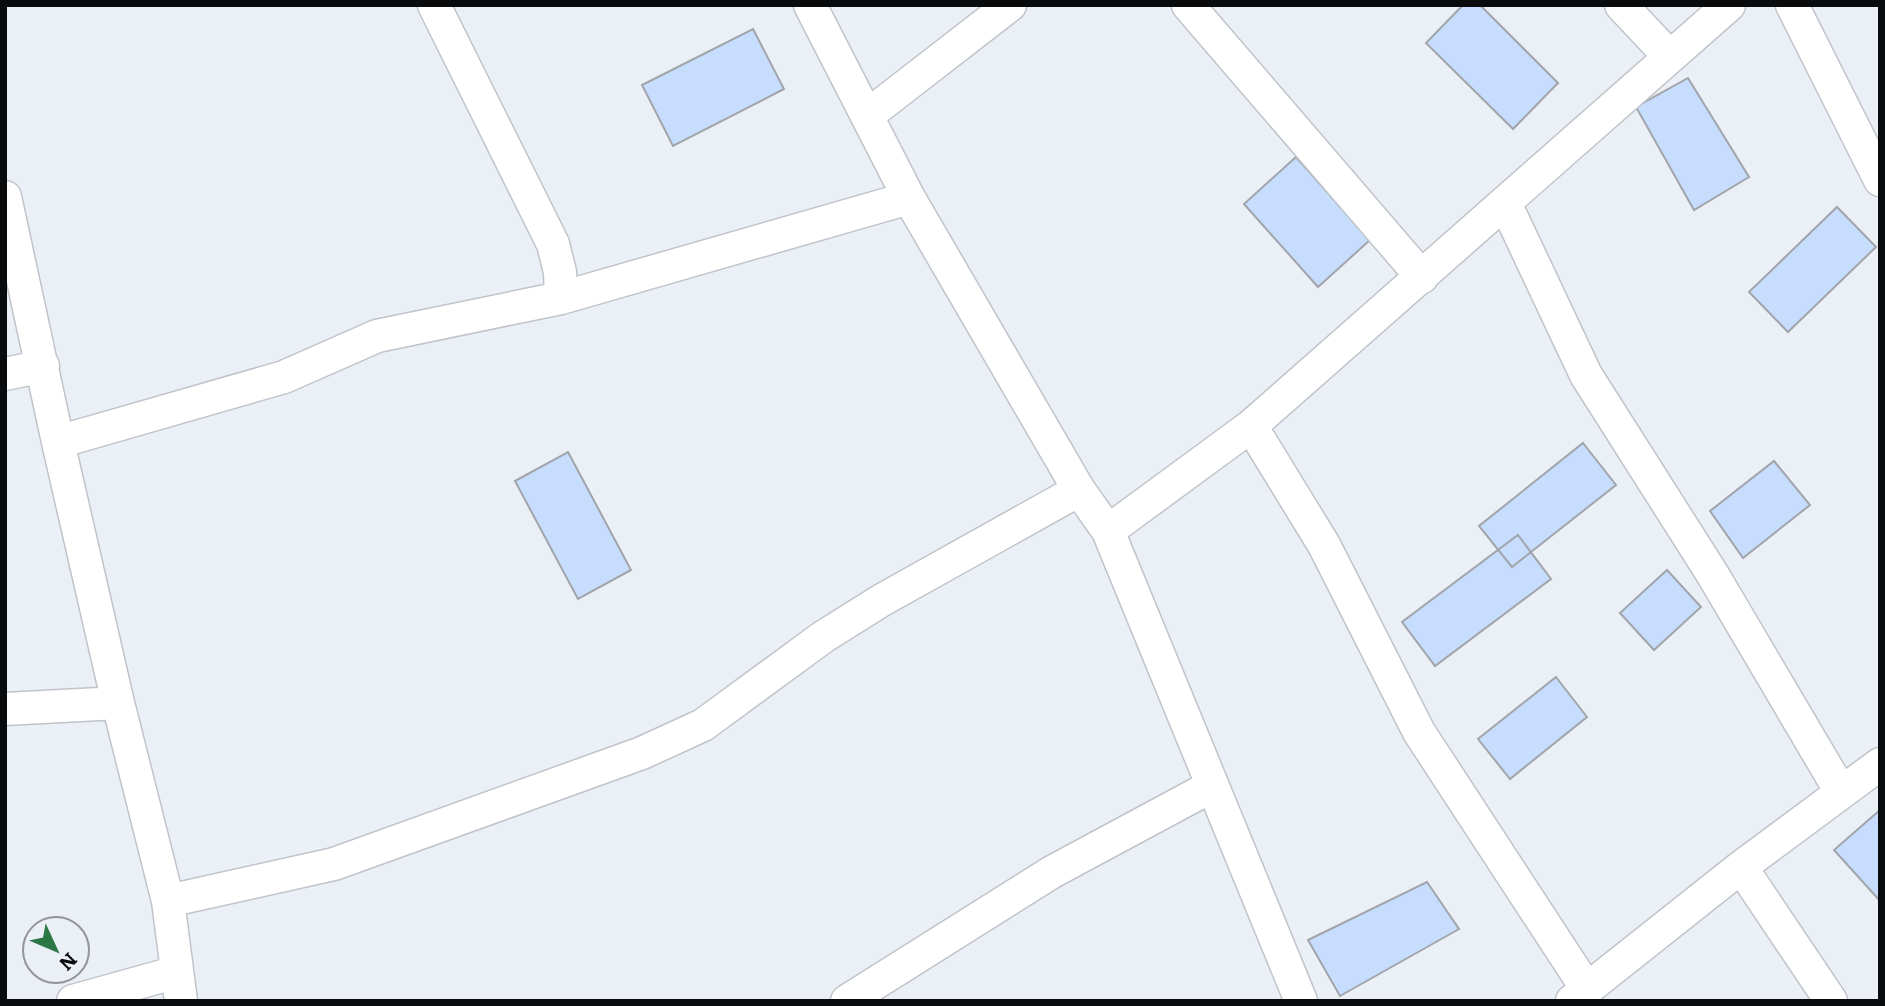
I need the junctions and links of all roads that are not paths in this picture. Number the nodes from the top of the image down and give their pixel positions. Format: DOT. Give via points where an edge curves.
graph roads {
  1 [pos="434,5"];
  2 [pos="810,5"];
  3 [pos="1010,5"];
  4 [pos="1188,5"];
  5 [pos="1621,5"];
  6 [pos="1729,5"];
  7 [pos="1792,5"];
  8 [pos="1670,57"];
  9 [pos="868,115"];
  10 [pos="1880,180"];
  11 [pos="5,197"];
  12 [pos="909,198"];
  13 [pos="1505,203"];
  14 [pos="1422,276"];
  15 [pos="561,298"];
  16 [pos="43,366"];
  17 [pos="5,374"];
  18 [pos="1251,426"];
  19 [pos="58,442"];
  20 [pos="1079,490"];
  21 [pos="1108,531"];
  22 [pos="118,703"];
  23 [pos="5,709"];
  24 [pos="1880,764"];
  25 [pos="1212,786"];
  26 [pos="1841,792"];
  27 [pos="1741,867"];
  28 [pos="168,901"];
  29 [pos="179,986"];
  30 [pos="1579,995"];
  31 [pos="73,1001"];
  32 [pos="847,1001"];
  33 [pos="1301,1001"];
  34 [pos="1831,1001"];
  1 -- 15 [label="street" via="553,244"];
  2 -- 9 [label="street"];
  3 -- 9 [label="street"];
  4 -- 14 [label="street"];
  5 -- 8 [label="street"];
  6 -- 8 [label="street"];
  7 -- 10 [label="street"];
  8 -- 13 [label="street"];
  9 -- 12 [label="street"];
  11 -- 16 [label="street"];
  12 -- 15 [label="street"];
  12 -- 20 [label="street"];
  13 -- 14 [label="street"];
  13 -- 26 [label="street" via="1586,375 1713,575"];
  14 -- 18 [label="street"];
  15 -- 19 [label="street" via="377,336 284,377"];
  16 -- 17 [label="street"];
  16 -- 19 [label="street"];
  18 -- 21 [label="street"];
  18 -- 30 [label="street" via="1324,545 1419,732"];
  19 -- 22 [label="street"];
  20 -- 21 [label="street"];
  20 -- 28 [label="street" via="882,600 702,725 642,753 334,864"];
  21 -- 25 [label="street"];
  22 -- 23 [label="street"];
  22 -- 28 [label="street"];
  24 -- 26 [label="street"];
  25 -- 32 [label="street" via="1052,872"];
  25 -- 33 [label="street"];
  26 -- 27 [label="street"];
  27 -- 30 [label="street"];
  27 -- 34 [label="street"];
  28 -- 29 [label="street"];
  29 -- 31 [label="street"];
}
